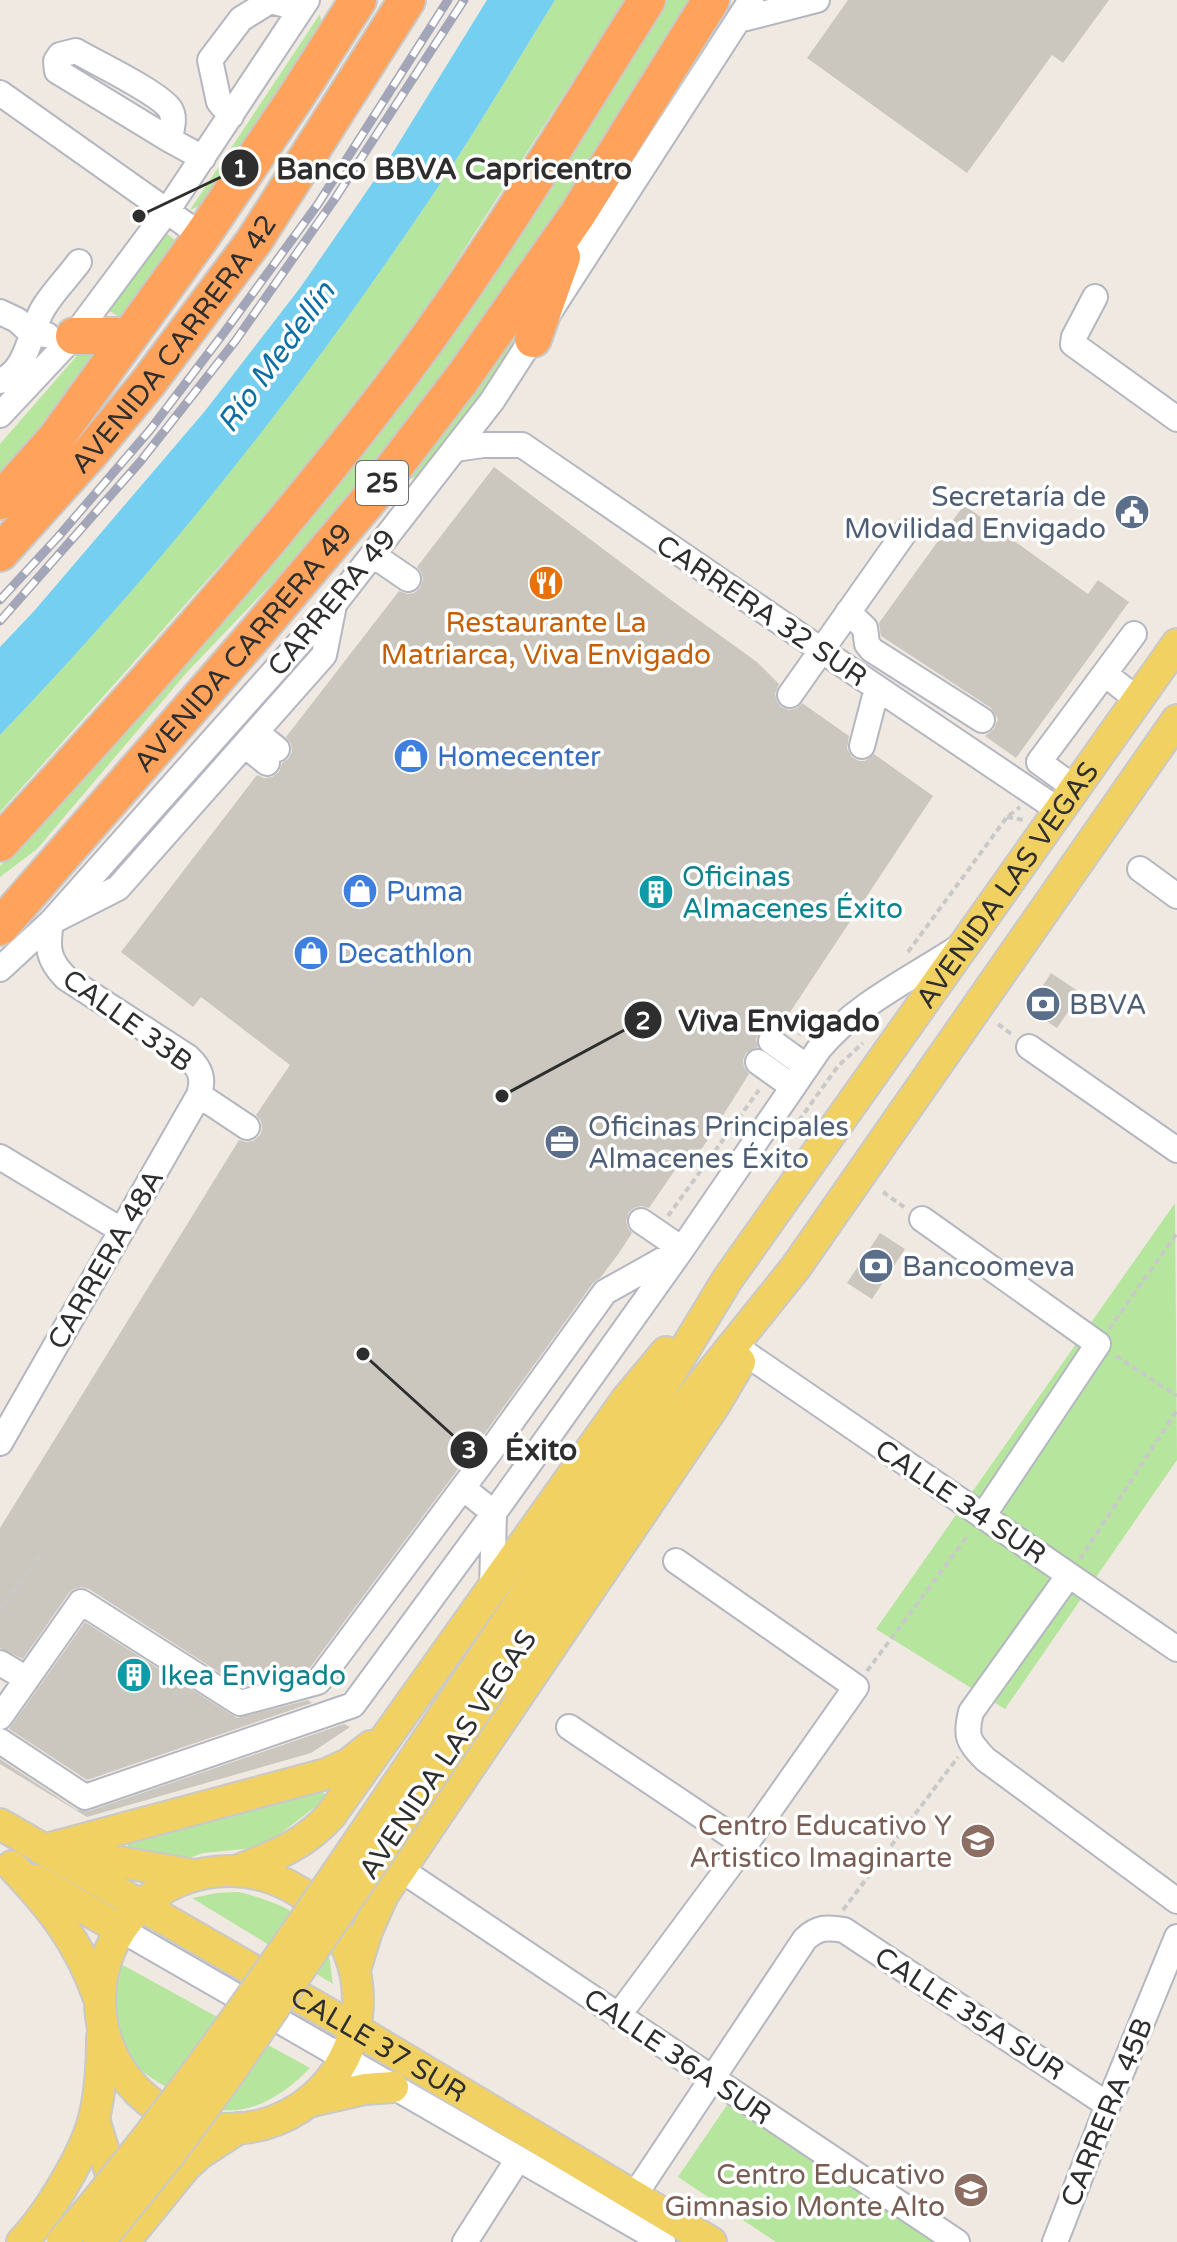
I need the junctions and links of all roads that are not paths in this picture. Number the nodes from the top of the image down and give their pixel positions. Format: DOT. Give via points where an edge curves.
graph roads {
  1 [pos="407,0"];
  2 [pos="647,0"];
  3 [pos="817,0"];
  4 [pos="329,7"];
  5 [pos="734,7"];
  6 [pos="362,72"];
  7 [pos="0,93"];
  8 [pos="231,116"];
  9 [pos="170,140"];
  10 [pos="203,158"];
  11 [pos="167,211"];
  12 [pos="577,215"];
  13 [pos="202,236"];
  14 [pos="79,262"];
  15 [pos="1095,297"];
  16 [pos="0,312"];
  17 [pos="31,333"];
  18 [pos="74,336"];
  19 [pos="129,336"];
  20 [pos="533,339"];
  21 [pos="0,381"];
  22 [pos="0,415"];
  23 [pos="1177,419"];
  24 [pos="56,438"];
  25 [pos="455,449"];
  26 [pos="0,501"];
  27 [pos="905,532"];
  28 [pos="0,553"];
  29 [pos="373,555"];
  30 [pos="408,579"];
  31 [pos="335,603"];
  32 [pos="848,612"];
  33 [pos="1134,634"];
  34 [pos="1177,644"];
  35 [pos="821,650"];
  36 [pos="1105,674"];
  37 [pos="877,688"];
  38 [pos="790,695"];
  39 [pos="1138,700"];
  40 [pos="902,704"];
  41 [pos="982,720"];
  42 [pos="1177,720"];
  43 [pos="250,738"];
  44 [pos="272,756"];
  45 [pos="1067,800"];
  46 [pos="0,843"];
  47 [pos="70,847"];
  48 [pos="1140,869"];
  49 [pos="0,893"];
  50 [pos="1177,896"];
  51 [pos="51,922"];
  52 [pos="0,927"];
  53 [pos="965,943"];
  54 [pos="0,969"];
  55 [pos="779,1047"];
  56 [pos="1029,1047"];
  57 [pos="765,1067"];
  58 [pos="807,1067"];
  59 [pos="200,1084"];
  60 [pos="793,1087"];
  61 [pos="247,1127"];
  62 [pos="1177,1150"];
  63 [pos="0,1157"];
  64 [pos="922,1219"];
  65 [pos="649,1226"];
  66 [pos="121,1230"];
  67 [pos="682,1249"];
  68 [pos="796,1267"];
  69 [pos="727,1280"];
  70 [pos="745,1353"];
  71 [pos="0,1443"];
  72 [pos="463,1488"];
  73 [pos="494,1513"];
  74 [pos="983,1516"];
  75 [pos="676,1561"];
  76 [pos="1069,1575"];
  77 [pos="492,1589"];
  78 [pos="1177,1649"];
  79 [pos="0,1663"];
  80 [pos="484,1678"];
  81 [pos="27,1679"];
  82 [pos="410,1703"];
  83 [pos="0,1717"];
  84 [pos="569,1727"];
  85 [pos="391,1730"];
  86 [pos="0,1741"];
  87 [pos="479,1752"];
  88 [pos="0,1824"];
  89 [pos="745,1845"];
  90 [pos="43,1850"];
  91 [pos="6,1862"];
  92 [pos="400,1869"];
  93 [pos="236,1871"];
  94 [pos="196,1875"];
  95 [pos="1177,1901"];
  96 [pos="130,1918"];
  97 [pos="1177,1937"];
  98 [pos="356,1980"];
  99 [pos="101,2014"];
  100 [pos="618,2016"];
  101 [pos="355,2029"];
  102 [pos="344,2058"];
  103 [pos="401,2075"];
  104 [pos="711,2078"];
  105 [pos="306,2103"];
  106 [pos="1108,2105"];
  107 [pos="94,2119"];
  108 [pos="239,2128"];
  109 [pos="555,2149"];
  110 [pos="518,2159"];
  111 [pos="562,2184"];
  112 [pos="634,2196"];
  113 [pos="27,2237"];
  114 [pos="131,2240"];
  115 [pos="62,2242"];
  116 [pos="81,2242"];
  117 [pos="99,2242"];
  118 [pos="465,2242"];
  119 [pos="663,2242"];
  120 [pos="711,2242"];
  121 [pos="957,2242"];
  122 [pos="1055,2242"];
  1 -- 6 [label="highway, AVENIDA CARRERA 42"];
  2 -- 46 [label="highway, AVENIDA CARRERA 49 / 25" via="473,273 391,387 179,644"];
  3 -- 5 [label="street"];
  4 -- 8 [label="street"];
  4 -- 8 [label="street" via="270,1 241,19 210,60 219,102"];
  4 -- 13 [label="highway, AVENIDA CARRERA 42" via="296,97"];
  5 -- 12 [label="highway, AVENIDA CARRERA 49 / 25"];
  5 -- 20 [label="street, CARRERA 49"];
  6 -- 24 [label="highway" via="136,361"];
  6 -- 28 [label="highway, AVENIDA CARRERA 42" via="254,241 91,452"];
  7 -- 11 [label="street"];
  8 -- 10 [label="street"];
  9 -- 9 [label="street" via="57,71 60,55 76,51 155,96 170,110"];
  9 -- 10 [label="street"];
  10 -- 11 [label="street"];
  11 -- 13 [label="street"];
  11 -- 18 [label="street"];
  12 -- 20 [label="highway"];
  12 -- 47 [label="highway, AVENIDA CARRERA 49 / 25" via="372,496"];
  13 -- 19 [label="highway, AVENIDA CARRERA 42"];
  14 -- 17 [label="street" via="43,308"];
  15 -- 23 [label="street" via="1073,344"];
  16 -- 17 [label="street"];
  17 -- 18 [label="street"];
  17 -- 21 [label="street" via="24,357"];
  18 -- 19 [label="highway"];
  18 -- 22 [label="street"];
  19 -- 24 [label="highway, AVENIDA CARRERA 42"];
  20 -- 25 [label="street, CARRERA 49"];
  24 -- 26 [label="highway, AVENIDA CARRERA 42"];
  25 -- 29 [label="street, CARRERA 49"];
  25 -- 35 [label="street, CARRERA 32 SUR" via="522,445"];
  27 -- 32 [label="street"];
  29 -- 30 [label="street"];
  29 -- 31 [label="street, CARRERA 49"];
  31 -- 43 [label="street" via="324,655"];
  31 -- 51 [label="street, CARRERA 49"];
  32 -- 35 [label="street"];
  32 -- 41 [label="street" via="865,628 872,650"];
  33 -- 36 [label="street"];
  34 -- 39 [label="main road, AVENIDA LAS VEGAS"];
  35 -- 37 [label="street, CARRERA 32 SUR"];
  35 -- 38 [label="street"];
  36 -- 39 [label="street"];
  36 -- 45 [label="street" via="1039,762"];
  37 -- 40 [label="street, CARRERA 32 SUR"];
  37 -- 40 [label="street" via="862,746"];
  39 -- 45 [label="main road, AVENIDA LAS VEGAS"];
  40 -- 45 [label="street, CARRERA 32 SUR"];
  42 -- 68 [label="main road, AVENIDA LAS VEGAS"];
  43 -- 44 [label="street"];
  43 -- 51 [label="street" via="118,888"];
  45 -- 53 [label="main road, AVENIDA LAS VEGAS"];
  47 -- 49 [label="highway"];
  47 -- 52 [label="highway, AVENIDA CARRERA 49 / 25"];
  48 -- 50 [label="street"];
  51 -- 54 [label="street, CARRERA 49"];
  51 -- 59 [label="street, CALLE 33B" via="48,941 55,968 188,1057 197,1065"];
  53 -- 58 [label="street" via="850,1017"];
  53 -- 69 [label="main road, AVENIDA LAS VEGAS"];
  55 -- 58 [label="street"];
  56 -- 62 [label="street"];
  57 -- 60 [label="street"];
  58 -- 60 [label="street"];
  59 -- 61 [label="street, CALLE 33B"];
  59 -- 66 [label="street, CARRERA 48A"];
  60 -- 67 [label="street"];
  63 -- 66 [label="street"];
  64 -- 74 [label="street" via="1098,1344"];
  65 -- 67 [label="street"];
  66 -- 71 [label="street, CARRERA 48A"];
  67 -- 72 [label="street" via="605,1292"];
  67 -- 73 [label="street"];
  68 -- 70 [label="main road, AVENIDA LAS VEGAS"];
  68 -- 80 [label="main road, AVENIDA LAS VEGAS" via="694,1394"];
  69 -- 77 [label="main road, AVENIDA LAS VEGAS" via="626,1400"];
  69 -- 80 [label="main road, AVENIDA LAS VEGAS"];
  70 -- 74 [label="street, CALLE 34 SUR"];
  70 -- 87 [label="main road, AVENIDA LAS VEGAS"];
  72 -- 73 [label="street"];
  72 -- 81 [label="street" via="318,1682 240,1703 81,1602"];
  73 -- 77 [label="street"];
  73 -- 86 [label="street" via="353,1705 85,1797"];
  74 -- 76 [label="street, CALLE 34 SUR"];
  75 -- 89 [label="street" via="856,1687"];
  76 -- 78 [label="street, CALLE 34 SUR"];
  76 -- 95 [label="street" via="971,1712 969,1743"];
  77 -- 82 [label="main road, AVENIDA LAS VEGAS"];
  79 -- 81 [label="street"];
  80 -- 115 [label="main road, AVENIDA LAS VEGAS, bridge" via="207,2060"];
  80 -- 117 [label="main road, AVENIDA LAS VEGAS, bridge" via="231,2071"];
  81 -- 83 [label="street"];
  82 -- 85 [label="main road, AVENIDA LAS VEGAS"];
  82 -- 87 [label="main road" via="422,1733 437,1750 449,1755"];
  84 -- 89 [label="street"];
  85 -- 90 [label="main road" via="348,1764 326,1774"];
  85 -- 93 [label="main road, AVENIDA LAS VEGAS" via="318,1829 282,1853"];
  87 -- 92 [label="main road, AVENIDA LAS VEGAS"];
  88 -- 90 [label="main road, CALLE 37 SUR"];
  89 -- 100 [label="street"];
  90 -- 94 [label="main road"];
  90 -- 96 [label="main road, CALLE 37 SUR"];
  91 -- 96 [label="main road, CALLE 37 SUR"];
  91 -- 99 [label="main road" via="63,1924 87,1965"];
  92 -- 98 [label="main road, AVENIDA LAS VEGAS" via="374,1915"];
  92 -- 100 [label="street, CALLE 36A SUR"];
  93 -- 94 [label="main road"];
  93 -- 98 [label="main road" via="276,1880 312,1901 339,1932"];
  94 -- 96 [label="main road" via="175,1883"];
  96 -- 99 [label="main road" via="110,1948 102,1974"];
  96 -- 101 [label="main road, CALLE 37 SUR"];
  96 -- 102 [label="street, CALLE 37 SUR"];
  97 -- 106 [label="street, CARRERA 45B"];
  98 -- 101 [label="main road"];
  98 -- 103 [label="main road"];
  99 -- 107 [label="main road" via="102,2061"];
  99 -- 108 [label="main road" via="120,2069 152,2103 193,2123"];
  100 -- 104 [label="street, CALLE 36A SUR"];
  101 -- 102 [label="main road"];
  101 -- 103 [label="main road, CALLE 37 SUR"];
  102 -- 103 [label="street, CALLE 37 SUR"];
  102 -- 105 [label="main road"];
  103 -- 105 [label="main road"];
  103 -- 109 [label="main road, CALLE 37 SUR"];
  103 -- 110 [label="street, CALLE 37 SUR"];
  104 -- 106 [label="street, CALLE 35A SUR" via="805,1939 816,1929 830,1927 844,1930"];
  104 -- 112 [label="street"];
  104 -- 121 [label="street, CALLE 36A SUR"];
  105 -- 108 [label="main road" via="263,2124"];
  106 -- 122 [label="street, CARRERA 45B"];
  107 -- 113 [label="main road" via="50,2207"];
  107 -- 114 [label="main road"];
  108 -- 114 [label="main road" via="185,2167"];
  109 -- 111 [label="main road"];
  109 -- 112 [label="main road, CALLE 37 SUR"];
  110 -- 111 [label="street, CALLE 37 SUR"];
  110 -- 118 [label="street"];
  111 -- 119 [label="street, CALLE 37 SUR"];
  112 -- 120 [label="main road, CALLE 37 SUR"];
  113 -- 116 [label="main road" via="63,2232"];
}
